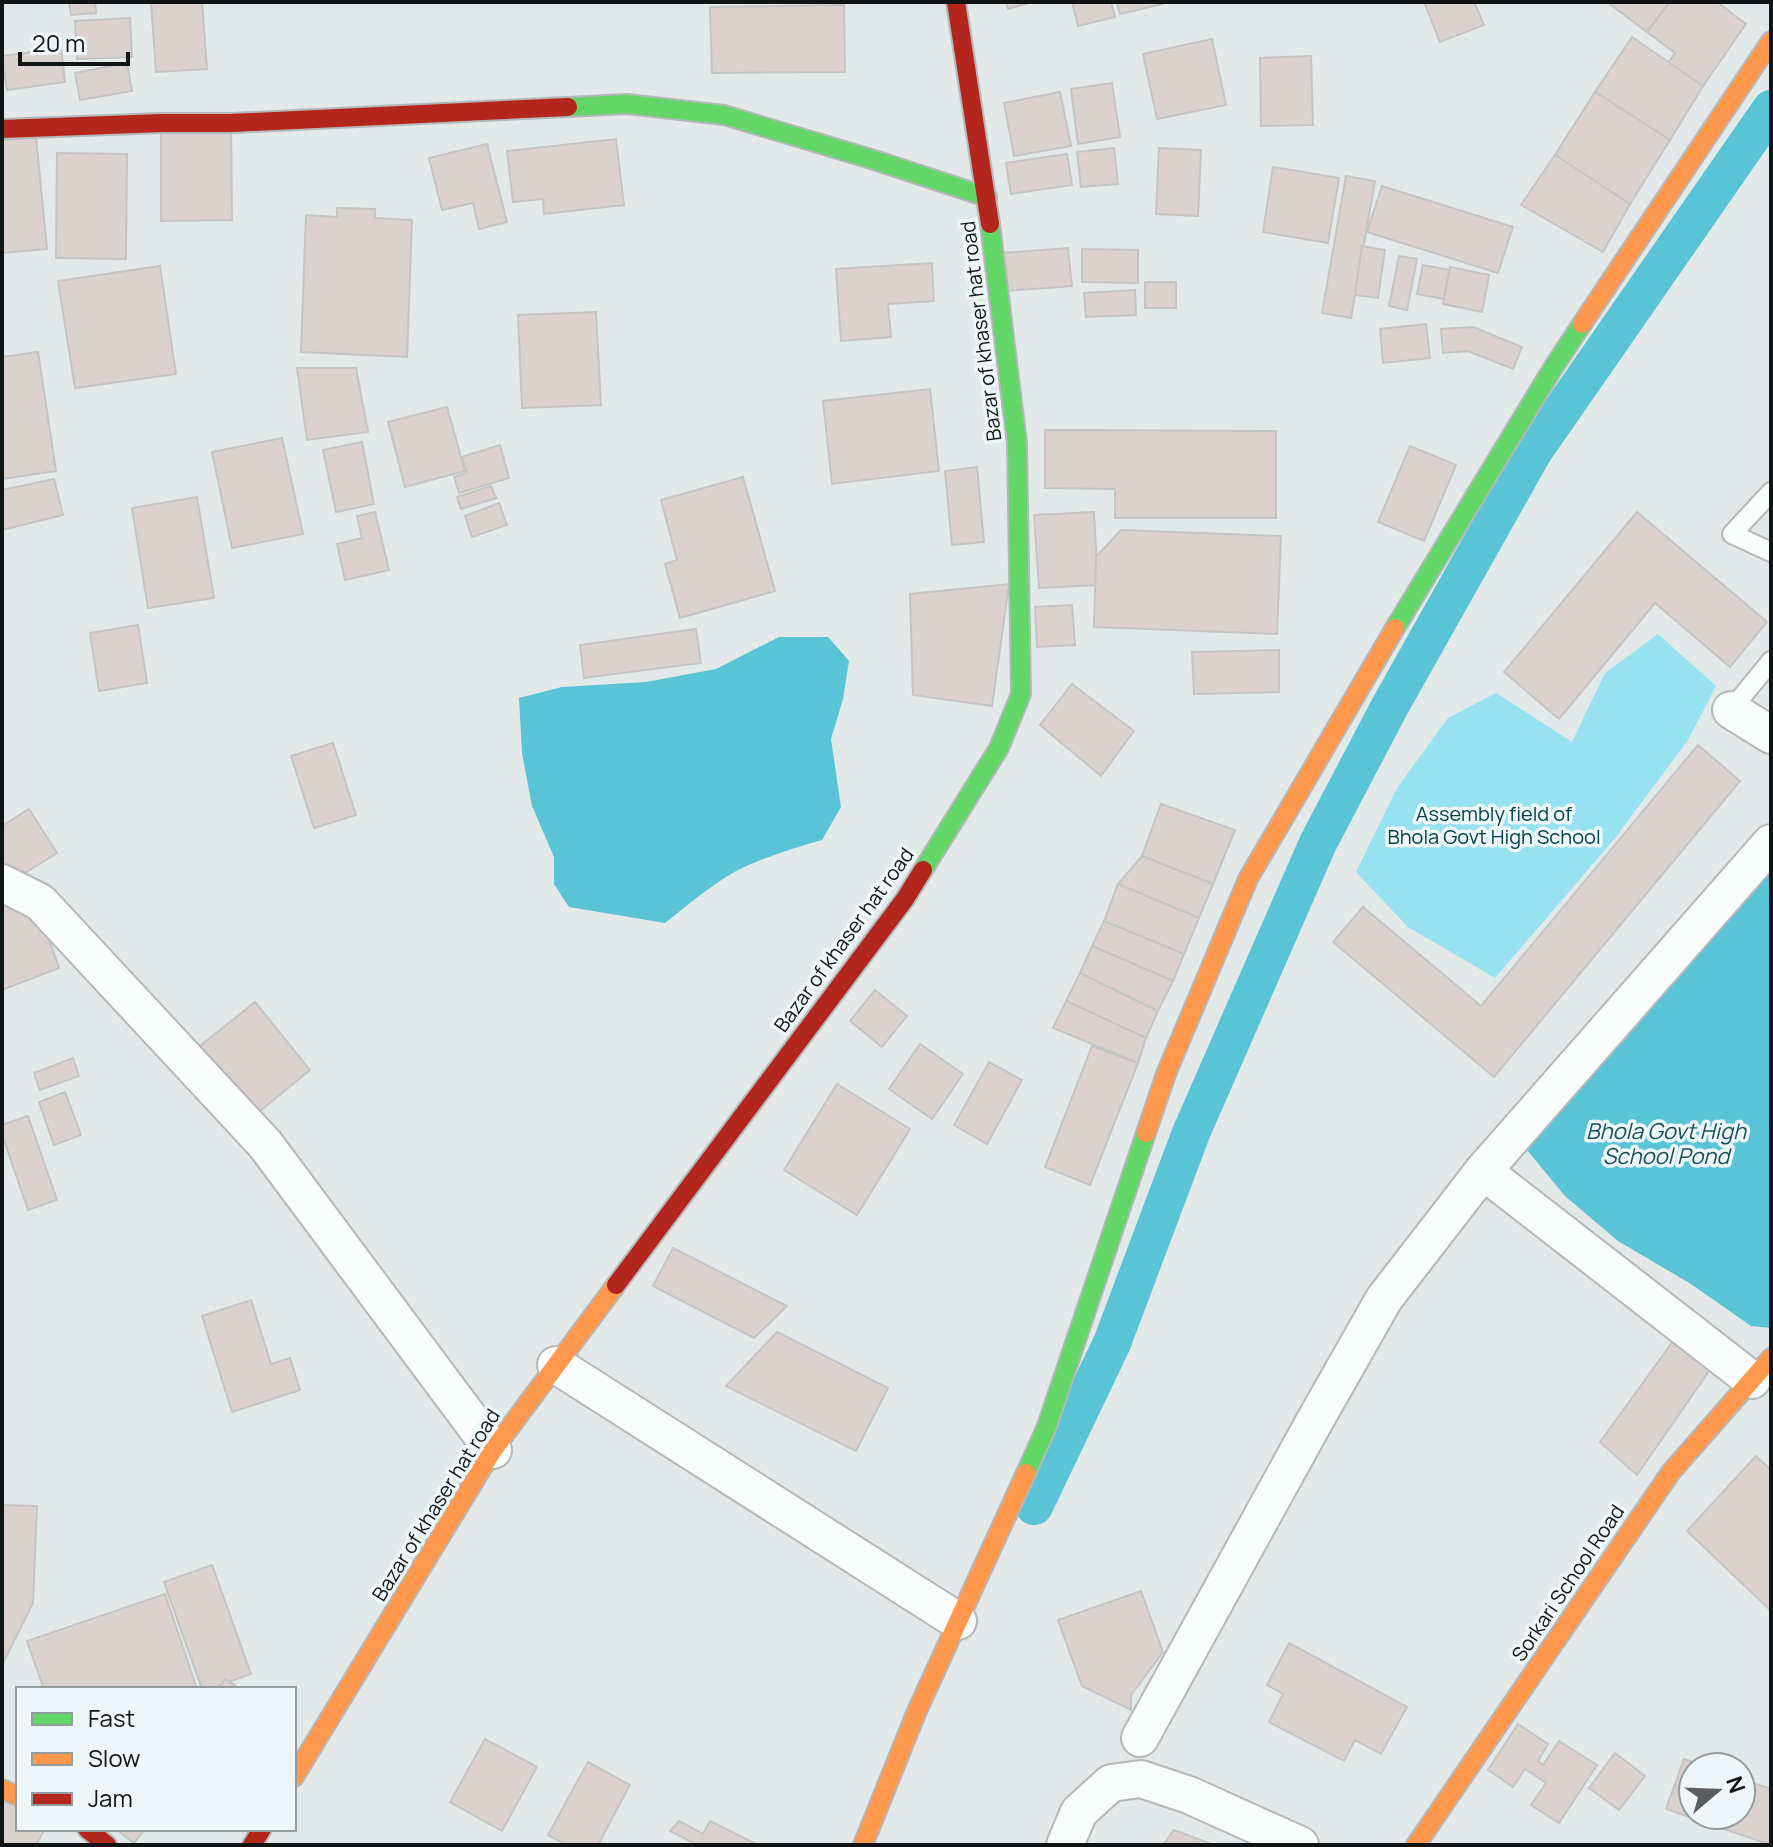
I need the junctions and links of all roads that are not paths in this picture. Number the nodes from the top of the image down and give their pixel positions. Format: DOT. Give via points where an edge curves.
graph roads {
  1 [pos="956,2"];
  2 [pos="1771,41"];
  3 [pos="2,129"];
  4 [pos="987,197"];
  5 [pos="1771,492"];
  6 [pos="1771,552"];
  7 [pos="1771,661"];
  8 [pos="1731,710"];
  9 [pos="1771,735"];
  10 [pos="1771,843"];
  11 [pos="2,883"];
  12 [pos="1483,1171"];
  13 [pos="556,1365"];
  14 [pos="1761,1369"];
  15 [pos="493,1450"];
  16 [pos="958,1621"];
  17 [pos="1140,1738"];
  18 [pos="296,1774"];
  19 [pos="90,1831"];
  20 [pos="107,1845"];
  21 [pos="863,1845"];
  22 [pos="1065,1845"];
  23 [pos="1300,1845"];
  24 [pos="1416,1845"];
  1 -- 4 [label="street, Bazar of khaser hat road"];
  2 -- 16 [label="street" via="1553,368 1248,879 1166,1074 1047,1426"];
  3 -- 4 [label="street" via="627,104 724,115"];
  4 -- 13 [label="street, Bazar of khaser hat road" via="1017,443 1021,694 999,748 905,899"];
  5 -- 6 [label="lane" via="1732,534"];
  7 -- 8 [label="lane"];
  8 -- 9 [label="street"];
  10 -- 12 [label="street"];
  11 -- 15 [label="street" via="40,902 265,1144"];
  12 -- 14 [label="street"];
  12 -- 17 [label="street" via="1384,1299"];
  13 -- 15 [label="street, Bazar of khaser hat road"];
  13 -- 16 [label="street"];
  14 -- 24 [label="street, Sorkari School Road" via="1671,1472"];
  15 -- 18 [label="street, Bazar of khaser hat road"];
  16 -- 21 [label="street"];
  19 -- 20 [label="street"];
  22 -- 23 [label="street" via="1079,1812 1111,1783 1141,1779"];
}
